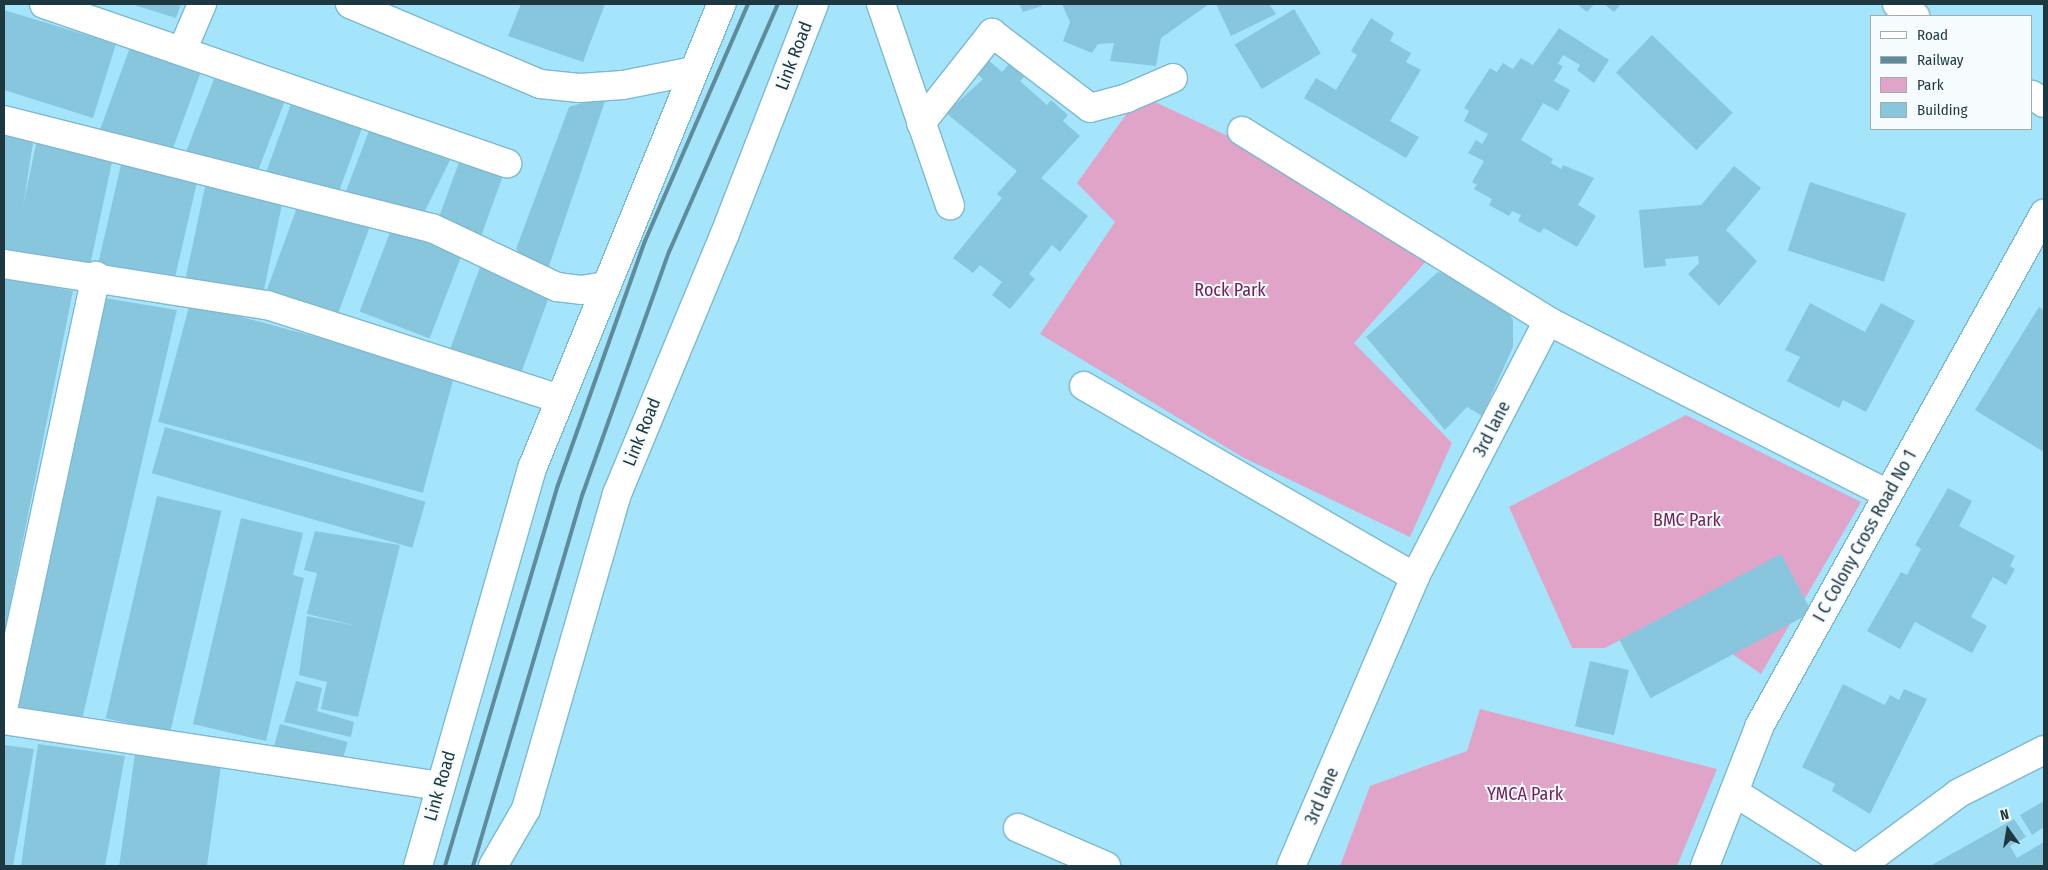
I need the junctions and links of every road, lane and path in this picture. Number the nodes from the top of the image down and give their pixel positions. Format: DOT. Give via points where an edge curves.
graph roads {
  1 [pos="44,4"];
  2 [pos="202,4"];
  3 [pos="350,4"];
  4 [pos="722,4"];
  5 [pos="814,4"];
  6 [pos="881,4"];
  7 [pos="1897,4"];
  8 [pos="1914,15"];
  9 [pos="183,49"];
  10 [pos="694,71"];
  11 [pos="1172,78"];
  12 [pos="2033,96"];
  13 [pos="2044,103"];
  14 [pos="4,120"];
  15 [pos="922,123"];
  16 [pos="1242,131"];
  17 [pos="507,163"];
  18 [pos="950,206"];
  19 [pos="2044,214"];
  20 [pos="4,264"];
  21 [pos="96,276"];
  22 [pos="606,286"];
  23 [pos="1548,321"];
  24 [pos="1084,386"];
  25 [pos="559,399"];
  26 [pos="1888,494"];
  27 [pos="1415,577"];
  28 [pos="4,705"];
  29 [pos="4,720"];
  30 [pos="2044,750"];
  31 [pos="440,786"];
  32 [pos="1734,792"];
  33 [pos="1018,828"];
  34 [pos="418,866"];
  35 [pos="493,866"];
  36 [pos="1106,866"];
  37 [pos="1291,866"];
  38 [pos="1705,866"];
  39 [pos="1851,866"];
  40 [pos="1860,866"];
  1 -- 9 [label="street"];
  2 -- 9 [label="street"];
  3 -- 10 [label="street" via="540,84 580,88 623,85"];
  4 -- 10 [label="street, Link Road"];
  5 -- 35 [label="street, Link Road" via="724,236 617,494 526,809"];
  6 -- 15 [label="street"];
  7 -- 8 [label="street"];
  9 -- 17 [label="street"];
  10 -- 22 [label="street, Link Road"];
  11 -- 15 [label="street" via="1127,98 1090,108 992,33"];
  12 -- 13 [label="street"];
  14 -- 22 [label="street" via="432,228 557,286 581,290"];
  15 -- 18 [label="street"];
  16 -- 23 [label="street"];
  19 -- 26 [label="street, I C Colony Cross Road No 1"];
  20 -- 21 [label="street"];
  21 -- 25 [label="street" via="267,305"];
  21 -- 28 [label="street"];
  22 -- 25 [label="street, Link Road"];
  23 -- 26 [label="street"];
  23 -- 27 [label="street, 3rd lane"];
  24 -- 27 [label="street"];
  25 -- 31 [label="street, Link Road" via="533,466"];
  26 -- 32 [label="street, I C Colony Cross Road No 1" via="1760,725"];
  27 -- 37 [label="street, 3rd lane"];
  29 -- 31 [label="street"];
  30 -- 40 [label="street" via="1959,793"];
  31 -- 34 [label="street, Link Road"];
  32 -- 38 [label="street, I C Colony Cross Road No 1"];
  32 -- 39 [label="street"];
  33 -- 36 [label="street"];
}
